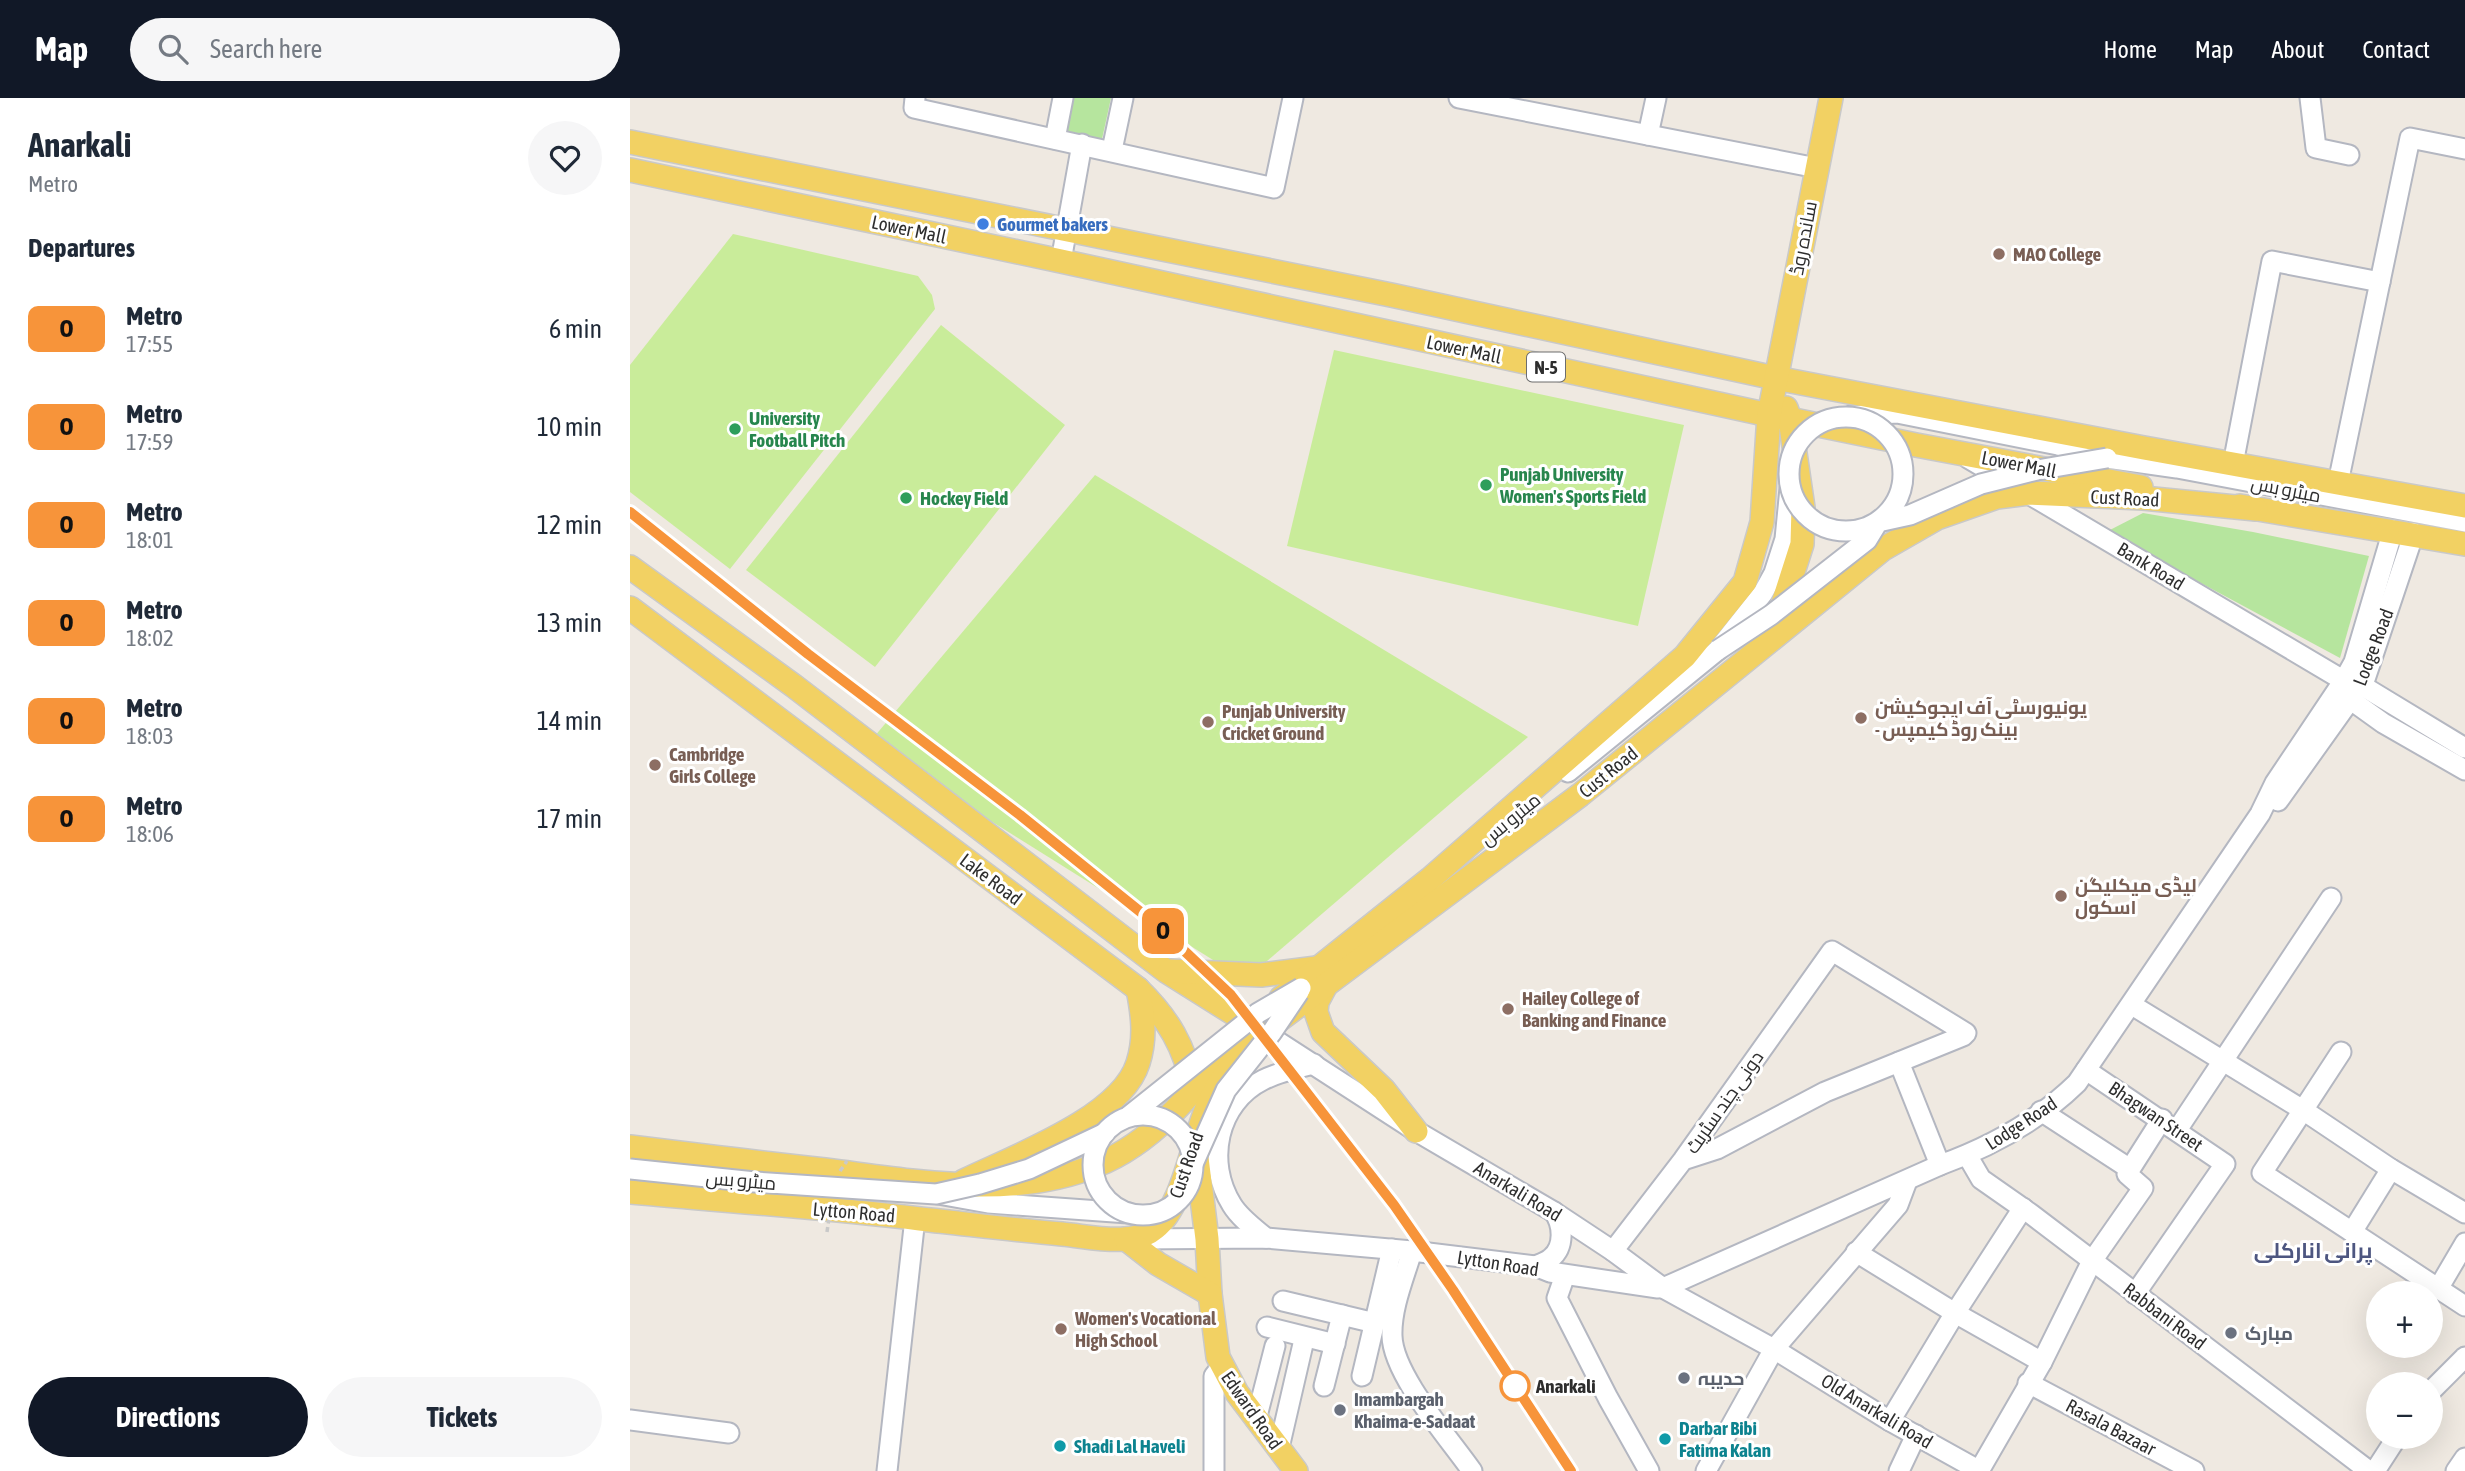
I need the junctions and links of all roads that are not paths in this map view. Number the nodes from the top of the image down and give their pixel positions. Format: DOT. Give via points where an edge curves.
graph roads {
  1 [pos="915,98"];
  2 [pos="1063,98"];
  3 [pos="1123,98"];
  4 [pos="1293,98"];
  5 [pos="1459,98"];
  6 [pos="1656,98"];
  7 [pos="1831,98"];
  8 [pos="2310,98"];
  9 [pos="1648,135"];
  10 [pos="1055,139"];
  11 [pos="630,142"];
  12 [pos="1082,144"];
  13 [pos="2465,149"];
  14 [pos="1112,150"];
  15 [pos="2349,155"];
  16 [pos="1817,168"];
  17 [pos="630,170"];
  18 [pos="1067,228"];
  19 [pos="1061,261"];
  20 [pos="2380,282"];
  21 [pos="1775,379"];
  22 [pos="1851,416"];
  23 [pos="1779,417"];
  24 [pos="1957,452"];
  25 [pos="2107,458"];
  26 [pos="2233,464"];
  27 [pos="2338,483"];
  28 [pos="1790,488"];
  29 [pos="2029,493"];
  30 [pos="2465,506"];
  31 [pos="2256,509"];
  32 [pos="1878,522"];
  33 [pos="2465,522"];
  34 [pos="2404,532"];
  35 [pos="2465,544"];
  36 [pos="630,567"];
  37 [pos="630,608"];
  38 [pos="1769,642"];
  39 [pos="1718,650"];
  40 [pos="2352,689"];
  41 [pos="2465,748"];
  42 [pos="2465,769"];
  43 [pos="2331,898"];
  44 [pos="1167,971"];
  45 [pos="1323,977"];
  46 [pos="1301,988"];
  47 [pos="1139,989"];
  48 [pos="2132,1005"];
  49 [pos="1256,1027"];
  50 [pos="2341,1052"];
  51 [pos="2224,1061"];
  52 [pos="1899,1062"];
  53 [pos="1314,1064"];
  54 [pos="2086,1070"];
  55 [pos="1193,1089"];
  56 [pos="2303,1110"];
  57 [pos="2041,1111"];
  58 [pos="1128,1117"];
  59 [pos="2170,1124"];
  60 [pos="1416,1131"];
  61 [pos="1105,1133"];
  62 [pos="1195,1138"];
  63 [pos="630,1147"];
  64 [pos="1967,1155"];
  65 [pos="1682,1160"];
  66 [pos="1193,1164"];
  67 [pos="1940,1165"];
  68 [pos="630,1169"];
  69 [pos="2130,1169"];
  70 [pos="2391,1169"];
  71 [pos="1907,1181"];
  72 [pos="959,1184"];
  73 [pos="927,1188"];
  74 [pos="630,1192"];
  75 [pos="2023,1208"];
  76 [pos="1554,1212"];
  77 [pos="1128,1213"];
  78 [pos="2465,1213"];
  79 [pos="915,1218"];
  80 [pos="2352,1232"];
  81 [pos="1077,1236"];
  82 [pos="1266,1238"];
  83 [pos="1126,1239"];
  84 [pos="1207,1239"];
  85 [pos="2465,1243"];
  86 [pos="1392,1249"];
  87 [pos="1412,1251"];
  88 [pos="1613,1251"];
  89 [pos="1857,1252"];
  90 [pos="2092,1261"];
  91 [pos="1535,1266"];
  92 [pos="1565,1275"];
  93 [pos="2426,1281"];
  94 [pos="2443,1281"];
  95 [pos="1663,1288"];
  96 [pos="2443,1292"];
  97 [pos="2136,1293"];
  98 [pos="1210,1294"];
  99 [pos="1283,1301"];
  100 [pos="2465,1306"];
  101 [pos="1955,1313"];
  102 [pos="1342,1315"];
  103 [pos="1375,1323"];
  104 [pos="1267,1326"];
  105 [pos="1303,1344"];
  106 [pos="1335,1344"];
  107 [pos="1275,1346"];
  108 [pos="1774,1349"];
  109 [pos="1218,1357"];
  110 [pos="2465,1357"];
  111 [pos="2042,1362"];
  112 [pos="1362,1376"];
  113 [pos="2443,1379"];
  114 [pos="2028,1383"];
  115 [pos="1324,1386"];
  116 [pos="630,1420"];
  117 [pos="1256,1420"];
  118 [pos="1890,1421"];
  119 [pos="729,1433"];
  120 [pos="1916,1435"];
  121 [pos="1279,1448"];
  122 [pos="2389,1449"];
  123 [pos="2465,1458"];
  124 [pos="887,1471"];
  125 [pos="1214,1471"];
  126 [pos="1296,1471"];
  127 [pos="1472,1471"];
  128 [pos="1649,1471"];
  129 [pos="1706,1471"];
  130 [pos="1899,1471"];
  131 [pos="1979,1471"];
  132 [pos="2194,1471"];
  133 [pos="2369,1471"];
  134 [pos="2375,1471"];
  135 [pos="2456,1471"];
  1 -- 10 [label="street" via="914,108"];
  2 -- 10 [label="street"];
  3 -- 14 [label="street"];
  4 -- 14 [label="street" via="1274,188"];
  5 -- 9 [label="street"];
  6 -- 9 [label="street"];
  7 -- 16 [label="main road, ساندہ روڈ"];
  8 -- 15 [label="street" via="2316,148"];
  9 -- 16 [label="street"];
  10 -- 12 [label="street"];
  11 -- 18 [label="main road, Lower Mall / N-5"];
  12 -- 14 [label="street"];
  12 -- 18 [label="street"];
  13 -- 20 [label="street" via="2410,138"];
  16 -- 21 [label="main road, ساندہ روڈ"];
  17 -- 19 [label="main road, Lower Mall / N-5"];
  18 -- 19 [label="street"];
  18 -- 21 [label="main road, Lower Mall / N-5"];
  19 -- 23 [label="main road, Lower Mall / N-5"];
  20 -- 26 [label="street" via="2272,261"];
  20 -- 27 [label="street"];
  21 -- 23 [label="main road"];
  21 -- 26 [label="main road, Lower Mall / N-5"];
  22 -- 25 [label="street, میٹرو بس, bridge" via="1897,413"];
  22 -- 28 [label="street, میٹرو بس, bridge" via="1833,417 1802,436 1788,470"];
  22 -- 32 [label="street, میٹرو بس, bridge" via="1883,429 1902,459 1900,494"];
  23 -- 24 [label="main road, Lower Mall / N-5"];
  23 -- 38 [label="main road" via="1803,508 1801,544"];
  23 -- 45 [label="main road, Cust Road" via="1762,522 1745,582 1685,656"];
  24 -- 29 [label="street, Bank Road"];
  24 -- 31 [label="main road, Lower Mall / N-5"];
  25 -- 32 [label="street, میٹرو بس, bridge" via="1981,484 1910,515"];
  25 -- 33 [label="street, میٹرو بس"];
  26 -- 27 [label="main road, Lower Mall / N-5"];
  27 -- 30 [label="main road, Lower Mall / N-5"];
  28 -- 32 [label="street, میٹرو بس, bridge" via="1809,519 1825,528 1861,530"];
  28 -- 39 [label="street, میٹرو بس, bridge" via="1785,539 1774,573"];
  29 -- 31 [label="main road, Cust Road"];
  29 -- 38 [label="main road, Cust Road" via="1997,497 1937,518 1883,549"];
  29 -- 40 [label="street, Bank Road"];
  31 -- 34 [label="main road, Lower Mall / N-5"];
  32 -- 39 [label="street, میٹرو بس, bridge" via="1867,540"];
  34 -- 35 [label="main road, Lower Mall / N-5"];
  34 -- 40 [label="street, Lodge Road" via="2369,670"];
  36 -- 44 [label="main road" via="794,686"];
  37 -- 47 [label="main road, Lake Road"];
  38 -- 45 [label="main road, Cust Road" via="1580,795"];
  39 -- 46 [label="street, میٹرو بس"];
  40 -- 41 [label="street, Bank Road"];
  40 -- 42 [label="street, Bank Road" via="2383,723"];
  40 -- 48 [label="street, Lodge Road" via="2279,801 2260,814"];
  43 -- 51 [label="street"];
  44 -- 45 [label="main road"];
  44 -- 49 [label="main road"];
  45 -- 49 [label="main road, Cust Road"];
  45 -- 60 [label="main road" via="1316,1012 1323,1032 1384,1090"];
  46 -- 58 [label="street, میٹرو بس, bridge" via="1258,1013"];
  46 -- 66 [label="street, میٹرو بس, bridge" via="1226,1090"];
  47 -- 55 [label="main road, Lake Road" via="1180,1043"];
  47 -- 72 [label="main road" via="1143,1041 1131,1079 1118,1097 1051,1139"];
  48 -- 51 [label="street"];
  48 -- 54 [label="street, Lodge Road"];
  49 -- 53 [label="street, Anarkali Road"];
  49 -- 55 [label="main road, Cust Road"];
  49 -- 62 [label="main road, Cust Road" via="1209,1102"];
  50 -- 56 [label="street"];
  51 -- 56 [label="street"];
  51 -- 59 [label="street"];
  52 -- 65 [label="street" via="1825,1092 1717,1149"];
  52 -- 65 [label="street, دونی چند سٹریٹ" via="1966,1033 1832,951"];
  52 -- 67 [label="street"];
  53 -- 60 [label="street, Anarkali Road"];
  53 -- 82 [label="street" via="1262,1080 1247,1091 1227,1115 1220,1133 1217,1151 1222,1185 1241,1217"];
  54 -- 57 [label="street, Lodge Road" via="2063,1097"];
  54 -- 59 [label="street, Bhagwan Street"];
  55 -- 62 [label="main road, Lake Road"];
  55 -- 72 [label="main road, Cust Road" via="1158,1126 1099,1164 1023,1184"];
  56 -- 70 [label="street"];
  56 -- 80 [label="street" via="2262,1170 2264,1175"];
  57 -- 64 [label="street, Lodge Road"];
  57 -- 69 [label="street"];
  58 -- 61 [label="street, میٹرو بس, bridge"];
  58 -- 66 [label="street, bridge" via="1159,1117 1173,1124 1191,1149"];
  59 -- 69 [label="street"];
  59 -- 97 [label="street, Bhagwan Street" via="2225,1164"];
  60 -- 76 [label="street, Anarkali Road"];
  61 -- 73 [label="street, میٹرو بس, bridge" via="1029,1169"];
  61 -- 77 [label="street, bridge" via="1096,1147 1095,1179 1113,1206"];
  62 -- 83 [label="main road, Cust Road" via="1167,1217 1145,1235"];
  62 -- 84 [label="main road, Lake Road"];
  63 -- 73 [label="main road, Lytton Road"];
  64 -- 67 [label="street, Lodge Road"];
  64 -- 75 [label="street, Rabbani Road" via="1981,1179"];
  65 -- 88 [label="street, دونی چند سٹریٹ"];
  66 -- 77 [label="street, میٹرو بس, bridge" via="1191,1180 1173,1206 1159,1213"];
  67 -- 71 [label="street, Lodge Road"];
  68 -- 73 [label="street, میٹرو بس, bridge" via="755,1182"];
  69 -- 90 [label="street" via="2127,1176 2143,1188"];
  70 -- 78 [label="street"];
  70 -- 80 [label="street"];
  71 -- 89 [label="street" via="1898,1205"];
  71 -- 95 [label="street, Lodge Road"];
  72 -- 73 [label="main road, Cust Road"];
  73 -- 77 [label="street, میٹرو بس, bridge" via="988,1203"];
  74 -- 79 [label="main road, Lytton Road"];
  75 -- 90 [label="street, Rabbani Road"];
  75 -- 101 [label="street"];
  76 -- 88 [label="street, Anarkali Road"];
  76 -- 91 [label="street" via="1562,1229 1559,1244 1552,1258"];
  79 -- 81 [label="main road, Lytton Road"];
  79 -- 124 [label="street"];
  80 -- 93 [label="street"];
  81 -- 83 [label="main road, Cust Road"];
  82 -- 84 [label="street, Lytton Road"];
  82 -- 86 [label="street, Lytton Road"];
  83 -- 84 [label="street, Lytton Road"];
  83 -- 98 [label="main road"];
  84 -- 98 [label="main road, Lake Road"];
  85 -- 94 [label="street"];
  86 -- 87 [label="street, Lytton Road"];
  86 -- 103 [label="street"];
  87 -- 91 [label="street, Lytton Road"];
  87 -- 127 [label="street" via="1394,1318 1395,1358"];
  88 -- 95 [label="street, Anarkali Road"];
  89 -- 101 [label="street"];
  89 -- 108 [label="street"];
  90 -- 97 [label="street, Rabbani Road"];
  90 -- 111 [label="street"];
  91 -- 92 [label="street, Lytton Road"];
  92 -- 95 [label="street, Lytton Road"];
  92 -- 128 [label="street" via="1557,1298"];
  95 -- 108 [label="street, Anarkali Road"];
  96 -- 100 [label="street"];
  97 -- 133 [label="street, Rabbani Road"];
  98 -- 109 [label="main road, Lake Road"];
  99 -- 102 [label="street"];
  101 -- 111 [label="street"];
  101 -- 118 [label="street"];
  102 -- 103 [label="street"];
  102 -- 106 [label="street"];
  103 -- 112 [label="street"];
  104 -- 106 [label="street"];
  105 -- 121 [label="street"];
  106 -- 115 [label="street"];
  107 -- 117 [label="street"];
  108 -- 118 [label="street, Old Anarkali Road"];
  108 -- 129 [label="street"];
  109 -- 117 [label="main road, Edward Road"];
  109 -- 125 [label="street"];
  110 -- 113 [label="street"];
  111 -- 114 [label="street"];
  114 -- 131 [label="street"];
  114 -- 132 [label="street, Rasala Bazaar"];
  116 -- 119 [label="street"];
  117 -- 121 [label="main road, Edward Road"];
  118 -- 120 [label="street, Old Anarkali Road"];
  120 -- 130 [label="street"];
  120 -- 131 [label="street, Old Anarkali Road"];
  121 -- 126 [label="main road, Edward Road"];
  122 -- 134 [label="street"];
  123 -- 135 [label="street"];
}
